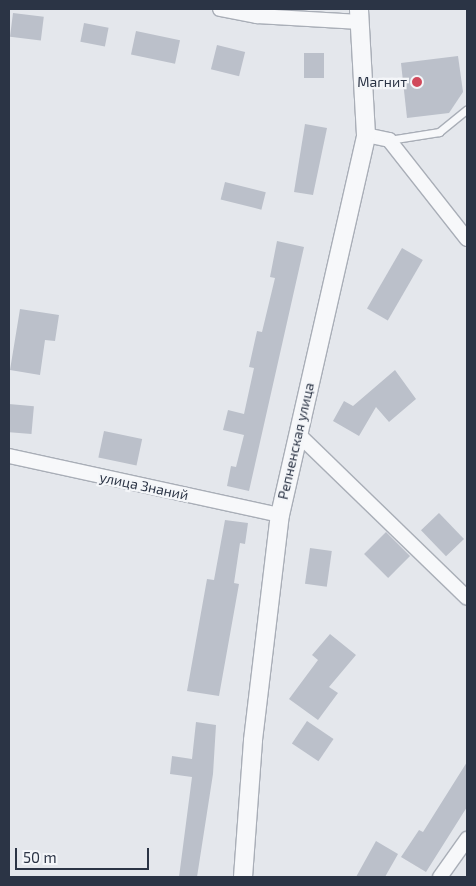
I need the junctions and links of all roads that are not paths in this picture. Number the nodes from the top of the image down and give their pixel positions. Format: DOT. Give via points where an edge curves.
graph roads {
  1 [pos="220,9"];
  2 [pos="359,16"];
  3 [pos="467,109"];
  4 [pos="366,135"];
  5 [pos="389,140"];
  6 [pos="467,239"];
  7 [pos="298,434"];
  8 [pos="9,456"];
  9 [pos="280,515"];
  10 [pos="467,598"];
  11 [pos="467,839"];
  12 [pos="243,877"];
  13 [pos="440,877"];
  1 -- 2 [label="street" via="257,16"];
  2 -- 4 [label="street, Репненская улица"];
  3 -- 5 [label="lane" via="439,132"];
  4 -- 5 [label="street"];
  4 -- 7 [label="street, Репненская улица"];
  5 -- 6 [label="street"];
  7 -- 9 [label="street, Репненская улица"];
  7 -- 10 [label="street"];
  8 -- 9 [label="street, улица Знаний"];
  9 -- 12 [label="street, Репненская улица" via="253,740"];
  11 -- 13 [label="street"];
}
